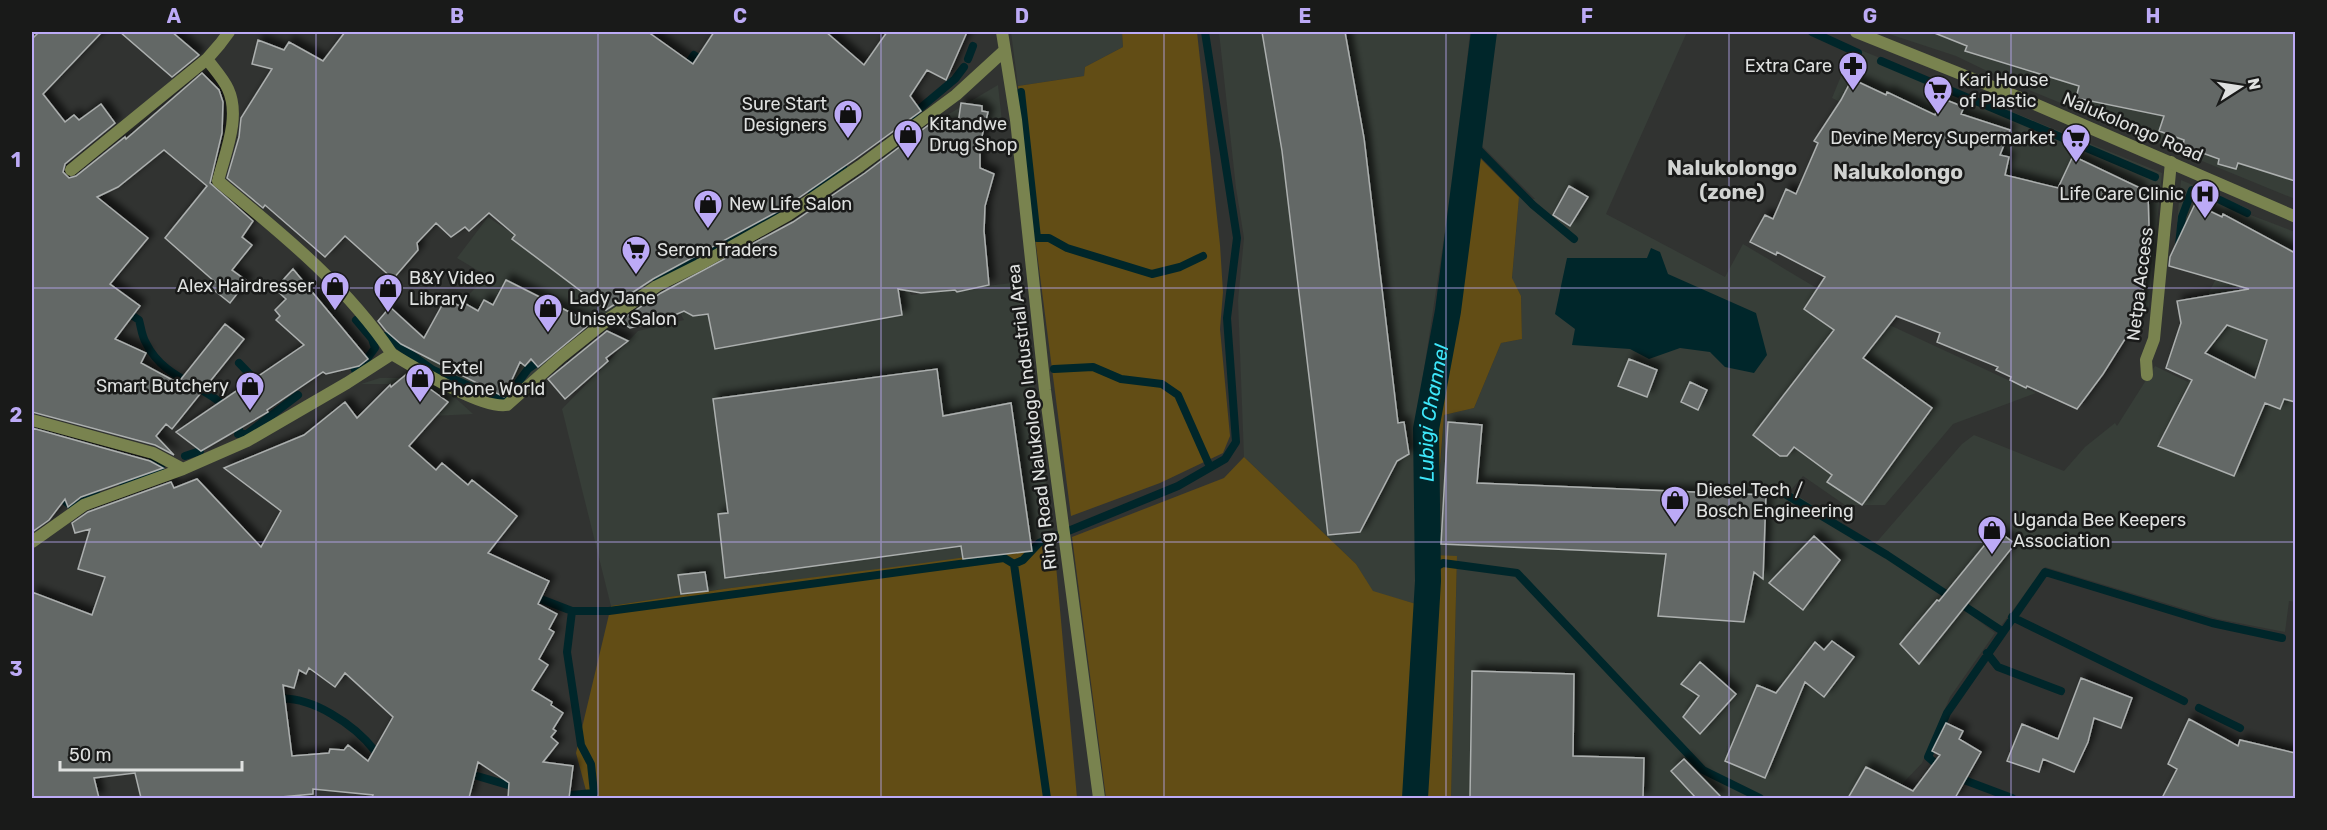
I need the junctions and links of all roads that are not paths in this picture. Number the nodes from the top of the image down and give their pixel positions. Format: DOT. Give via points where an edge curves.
graph roads {
  1 [pos="229,32"];
  2 [pos="1002,32"];
  3 [pos="1856,32"];
  4 [pos="1004,51"];
  5 [pos="207,59"];
  6 [pos="2171,162"];
  7 [pos="71,170"];
  8 [pos="2295,217"];
  9 [pos="392,354"];
  10 [pos="2147,375"];
  11 [pos="32,420"];
  12 [pos="183,469"];
  13 [pos="32,542"];
  14 [pos="1099,798"];
  1 -- 5 [label="street"];
  2 -- 4 [label="street, Ring Road Nalukologo Industrial Area"];
  3 -- 6 [label="street, Nalukolongo Road"];
  4 -- 9 [label="street" via="956,95 788,215 663,282 610,318 507,405 483,401"];
  4 -- 14 [label="street, Ring Road Nalukologo Industrial Area" via="1016,120 1045,390"];
  5 -- 7 [label="street"];
  5 -- 9 [label="street" via="224,80 233,108 218,181 321,269 376,329"];
  6 -- 8 [label="street, Nalukolongo Road"];
  6 -- 10 [label="street, Netpa Access"];
  9 -- 12 [label="street" via="258,435"];
  11 -- 12 [label="street" via="153,453"];
  12 -- 13 [label="street" via="84,505"];
}
